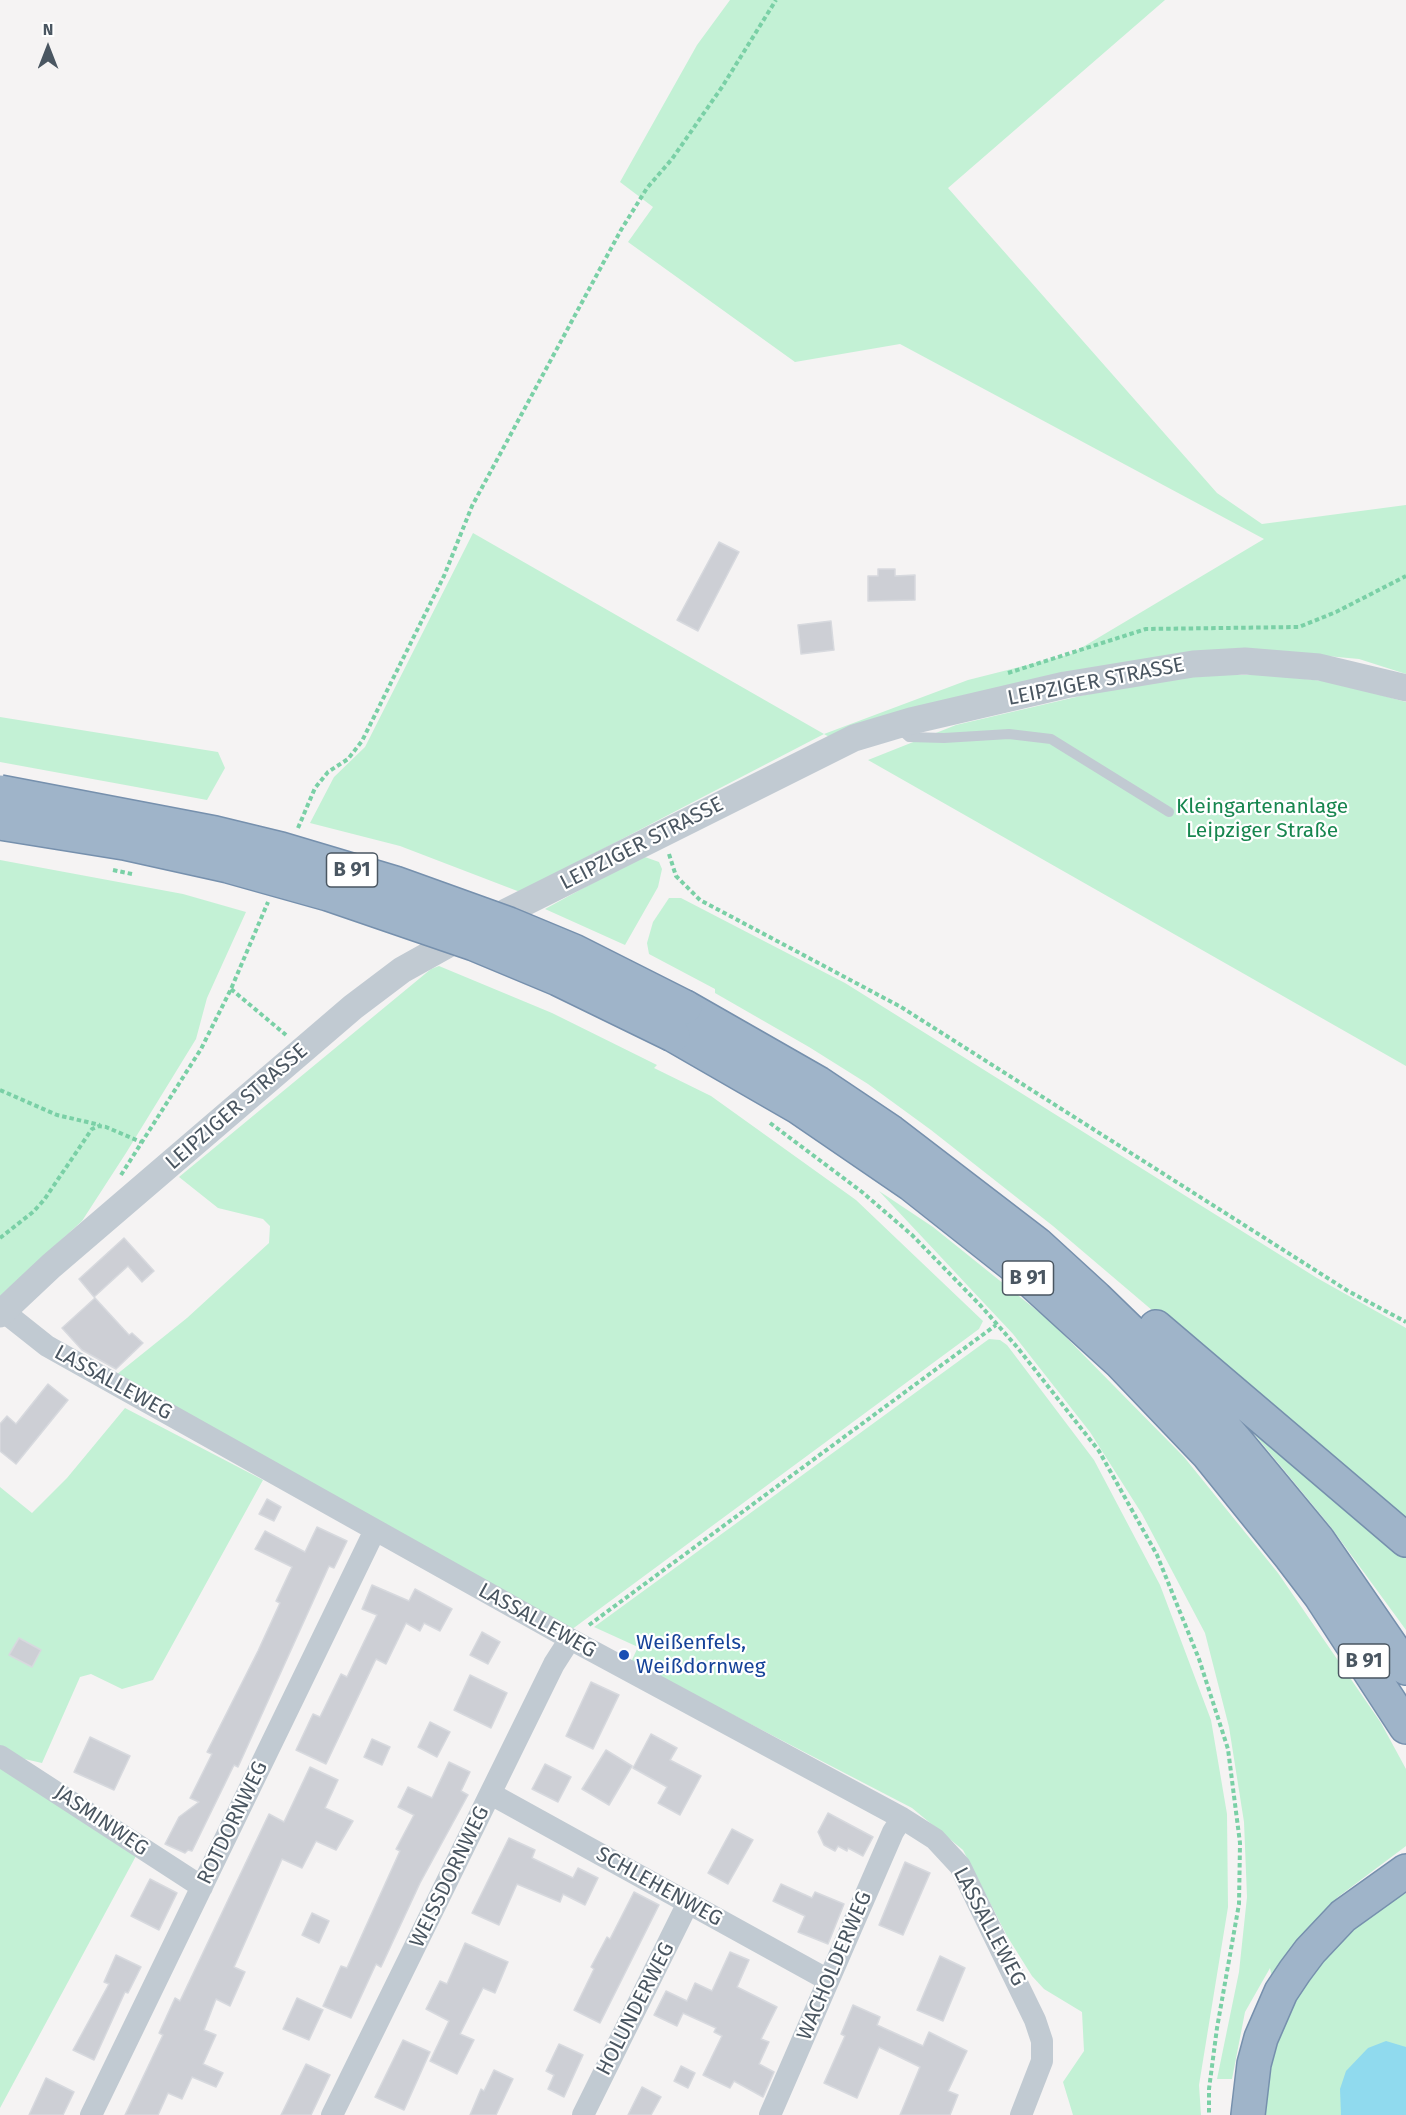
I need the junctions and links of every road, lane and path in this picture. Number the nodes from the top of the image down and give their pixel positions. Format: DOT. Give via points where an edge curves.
graph roads {
  1 [pos="776,0"];
  2 [pos="1406,576"];
  3 [pos="1002,675"];
  4 [pos="1406,688"];
  5 [pos="895,725"];
  6 [pos="0,792"];
  7 [pos="306,806"];
  8 [pos="1169,812"];
  9 [pos="0,823"];
  10 [pos="661,834"];
  11 [pos="103,868"];
  12 [pos="134,874"];
  13 [pos="262,904"];
  14 [pos="272,906"];
  15 [pos="259,924"];
  16 [pos="231,989"];
  17 [pos="679,1021"];
  18 [pos="303,1050"];
  19 [pos="0,1090"];
  20 [pos="764,1119"];
  21 [pos="152,1125"];
  22 [pos="106,1127"];
  23 [pos="141,1142"];
  24 [pos="0,1238"];
  25 [pos="1037,1244"];
  26 [pos="1,1312"];
  27 [pos="1406,1322"];
  28 [pos="996,1326"];
  29 [pos="375,1530"];
  30 [pos="1406,1540"];
  31 [pos="570,1640"];
  32 [pos="1406,1668"];
  33 [pos="1406,1727"];
  34 [pos="0,1756"];
  35 [pos="490,1794"];
  36 [pos="902,1818"];
  37 [pos="1397,1877"];
  38 [pos="202,1887"];
  39 [pos="688,1904"];
  40 [pos="828,1980"];
  41 [pos="92,2115"];
  42 [pos="332,2115"];
  43 [pos="583,2115"];
  44 [pos="770,2115"];
  45 [pos="1021,2115"];
  46 [pos="1209,2115"];
  47 [pos="1248,2115"];
  1 -- 7 [label="path" via="716,96 647,188 621,230 472,507 444,576 362,741 348,759 328,771"];
  2 -- 3 [label="path" via="1299,627 1146,629"];
  4 -- 5 [label="street, LEIPZIGER STRASSE" via="1308,666 1245,661 1193,664 1065,685"];
  5 -- 8 [label="lane" via="909,738 1009,734 1051,740"];
  5 -- 10 [label="street, LEIPZIGER STRASSE" via="854,738"];
  6 -- 17 [label="highway, B 91, bridge" via="215,833 395,883 574,951"];
  9 -- 17 [label="highway, B 91, bridge" via="159,851 328,894"];
  10 -- 18 [label="street, LEIPZIGER STRASSE" via="426,956 377,988"];
  10 -- 27 [label="path" via="675,876 700,900 901,1007 1348,1290"];
  11 -- 12 [label="path, bridge"];
  13 -- 14 [label="path"];
  15 -- 16 [label="path"];
  16 -- 18 [label="path"];
  16 -- 21 [label="path" via="201,1049"];
  17 -- 25 [label="highway, B 91" via="758,1047 857,1108"];
  17 -- 33 [label="highway, B 91" via="912,1185 1017,1268 1113,1355 1207,1454 1291,1557"];
  18 -- 26 [label="street, LEIPZIGER STRASSE"];
  19 -- 22 [label="path" via="57,1115"];
  20 -- 28 [label="path" via="912,1235"];
  22 -- 23 [label="path"];
  22 -- 24 [label="path" via="92,1130 44,1200"];
  25 -- 30 [label="highway" via="1073,1257"];
  25 -- 32 [label="highway, B 91" via="1142,1341 1236,1441 1318,1540"];
  26 -- 29 [label="street, LASSALLEWEG" via="47,1346"];
  28 -- 31 [label="path"];
  28 -- 46 [label="path" via="1099,1451 1157,1555 1199,1659 1228,1749 1239,1843 1239,1904 1217,2028"];
  29 -- 31 [label="street, LASSALLEWEG"];
  29 -- 38 [label="street, ROTDORNWEG"];
  31 -- 35 [label="street, WEISSDORNWEG" via="554,1664"];
  31 -- 36 [label="street, LASSALLEWEG"];
  34 -- 38 [label="street, JASMINWEG"];
  35 -- 39 [label="street, SCHLEHENWEG"];
  35 -- 42 [label="street, WEISSDORNWEG"];
  36 -- 40 [label="street, WACHOLDERWEG"];
  36 -- 45 [label="street, LASSALLEWEG" via="935,1839 960,1866 1035,2020 1042,2041 1042,2061"];
  37 -- 47 [label="highway" via="1326,1932 1281,1992 1254,2064"];
  38 -- 41 [label="street, ROTDORNWEG"];
  39 -- 40 [label="street, SCHLEHENWEG"];
  39 -- 43 [label="street, HOLUNDERWEG"];
  40 -- 44 [label="street, WACHOLDERWEG"];
}
